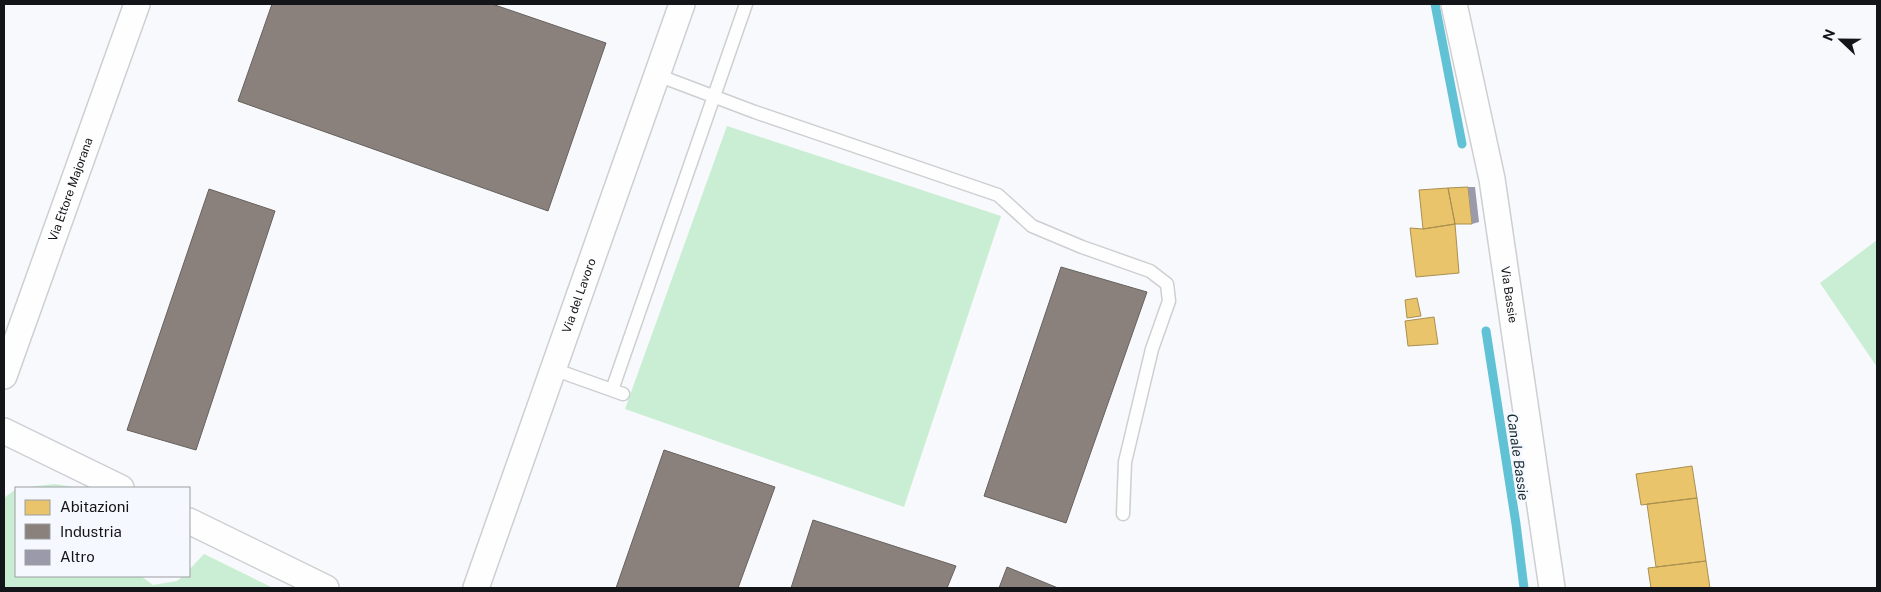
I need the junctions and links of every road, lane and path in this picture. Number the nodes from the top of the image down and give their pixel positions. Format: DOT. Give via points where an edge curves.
graph roads {
  1 [pos="137,4"];
  2 [pos="682,4"];
  3 [pos="746,4"];
  4 [pos="1454,4"];
  5 [pos="657,75"];
  6 [pos="714,95"];
  7 [pos="553,369"];
  8 [pos="4,376"];
  9 [pos="4,431"];
  10 [pos="119,487"];
  11 [pos="1123,514"];
  12 [pos="190,521"];
  13 [pos="326,588"];
  14 [pos="476,588"];
  15 [pos="1552,588"];
  1 -- 8 [label="street, Via Ettore Majorana"];
  2 -- 5 [label="street, Via del Lavoro"];
  3 -- 6 [label="lane"];
  4 -- 15 [label="street, Via Bassie" via="1492,179"];
  5 -- 6 [label="lane"];
  5 -- 7 [label="street, Via del Lavoro"];
  6 -- 7 [label="lane" via="617,392"];
  6 -- 11 [label="lane" via="998,195 1032,226 1150,271 1167,284 1169,301 1152,349 1125,462"];
  7 -- 14 [label="street, Via del Lavoro"];
  9 -- 10 [label="street"];
  12 -- 13 [label="street"];
}
